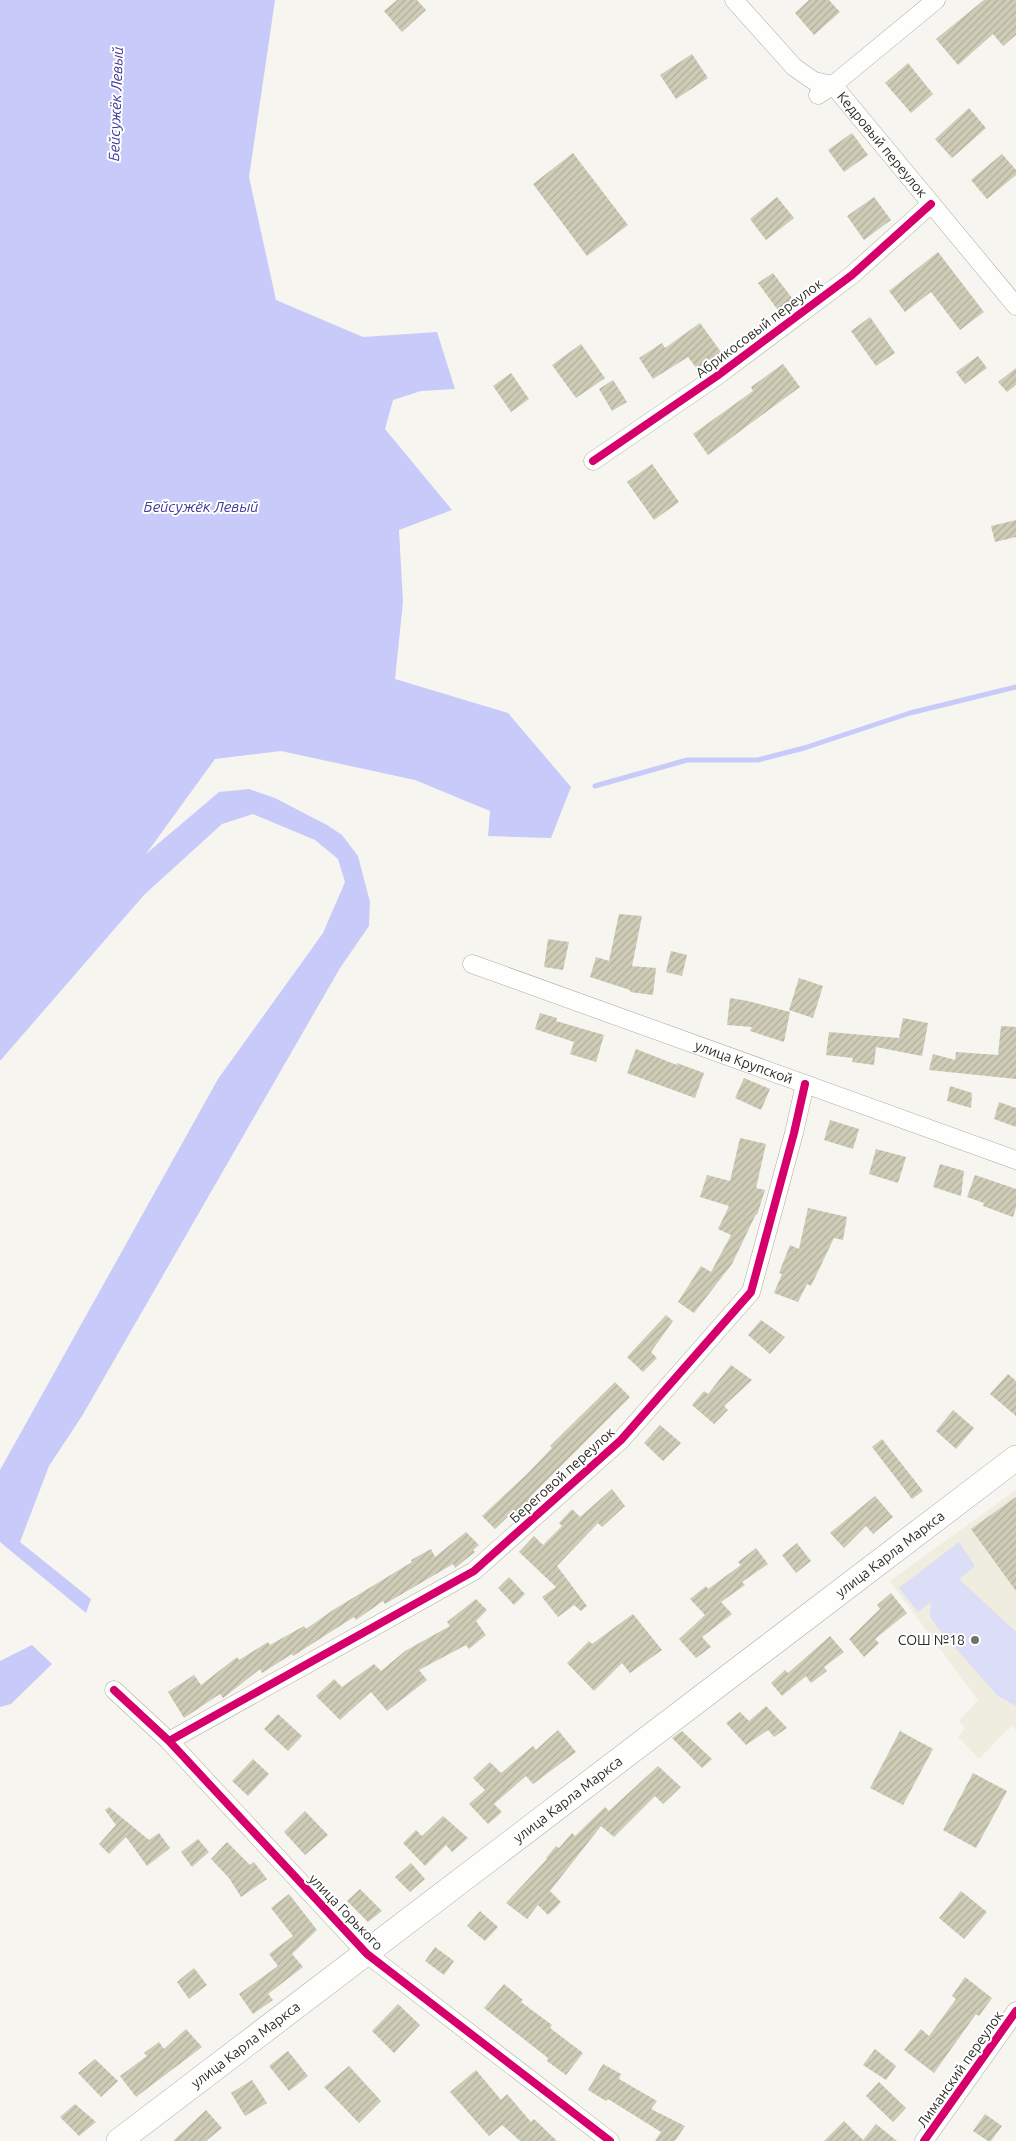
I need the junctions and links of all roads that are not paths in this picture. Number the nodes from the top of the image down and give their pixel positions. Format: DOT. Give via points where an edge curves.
graph roads {
  1 [pos="734,0"];
  2 [pos="936,0"];
  3 [pos="833,85"];
  4 [pos="818,95"];
  5 [pos="931,204"];
  6 [pos="1016,306"];
  7 [pos="593,461"];
  8 [pos="472,964"];
  9 [pos="806,1084"];
  10 [pos="1016,1160"];
  11 [pos="1016,1458"];
  12 [pos="114,1690"];
  13 [pos="169,1741"];
  14 [pos="367,1954"];
  15 [pos="1016,2012"];
  16 [pos="119,2141"];
  17 [pos="610,2141"];
  18 [pos="924,2141"];
  1 -- 3 [label="street, Кедровый переулок" via="794,67 814,81"];
  2 -- 3 [label="street"];
  3 -- 4 [label="street"];
  3 -- 5 [label="street, Кедровый переулок"];
  5 -- 6 [label="street, Кедровый переулок"];
  5 -- 7 [label="street, Абрикосовый переулок" via="844,281 717,376"];
  8 -- 9 [label="street, улица Крупской"];
  9 -- 10 [label="street, улица Крупской"];
  9 -- 13 [label="street, Береговой переулок" via="751,1292 621,1440 474,1571"];
  11 -- 14 [label="main road, улица Карла Маркса"];
  12 -- 13 [label="street, улица Горького"];
  13 -- 14 [label="street, улица Горького"];
  14 -- 16 [label="main road, улица Карла Маркса"];
  14 -- 17 [label="street, улица Горького"];
  15 -- 18 [label="street, Лиманский переулок"];
}
